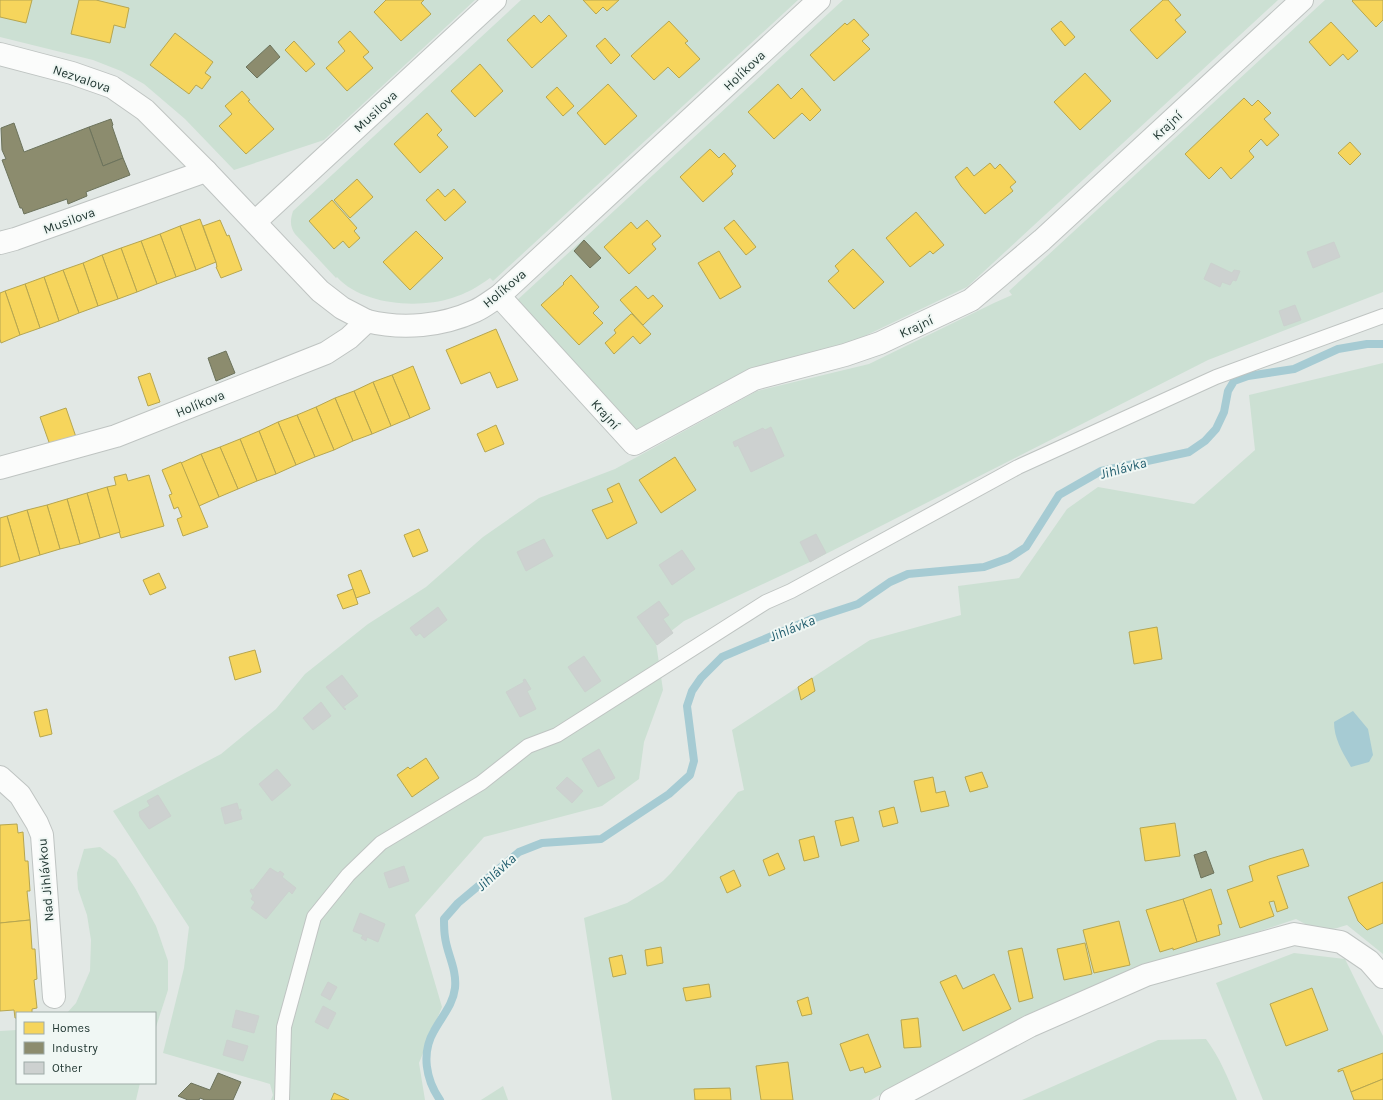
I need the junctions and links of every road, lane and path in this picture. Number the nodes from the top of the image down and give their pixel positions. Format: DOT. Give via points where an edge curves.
graph roads {
  1 [pos="495,0"];
  2 [pos="819,0"];
  3 [pos="1302,0"];
  4 [pos="0,54"];
  5 [pos="206,171"];
  6 [pos="255,222"];
  7 [pos="0,243"];
  8 [pos="499,296"];
  9 [pos="1383,316"];
  10 [pos="367,321"];
  11 [pos="0,468"];
  12 [pos="0,776"];
  13 [pos="1383,977"];
  14 [pos="54,997"];
  15 [pos="282,1100"];
  16 [pos="891,1100"];
  1 -- 6 [label="street, Musilova"];
  2 -- 8 [label="street, Holíkova"];
  3 -- 8 [label="street, Krajní" via="1042,240 971,300 880,342 845,355 754,379 634,444"];
  4 -- 5 [label="street, Nezvalova" via="72,73 112,88 145,110"];
  5 -- 6 [label="street"];
  5 -- 7 [label="street, Musilova"];
  6 -- 10 [label="street" via="320,291 342,308"];
  8 -- 10 [label="street, Holíkova" via="477,310 452,320 418,326 384,325"];
  9 -- 15 [label="lane" via="1216,377 1018,467 791,591 766,602 557,735 528,746 481,783 381,843 348,875 314,917 284,1027"];
  10 -- 11 [label="street, Holíkova" via="349,338 326,353 116,436"];
  12 -- 14 [label="street, Nad Jihlávkou" via="20,795 42,835"];
  13 -- 16 [label="street" via="1369,961 1341,942 1294,934 1146,975 1030,1026"];
}
